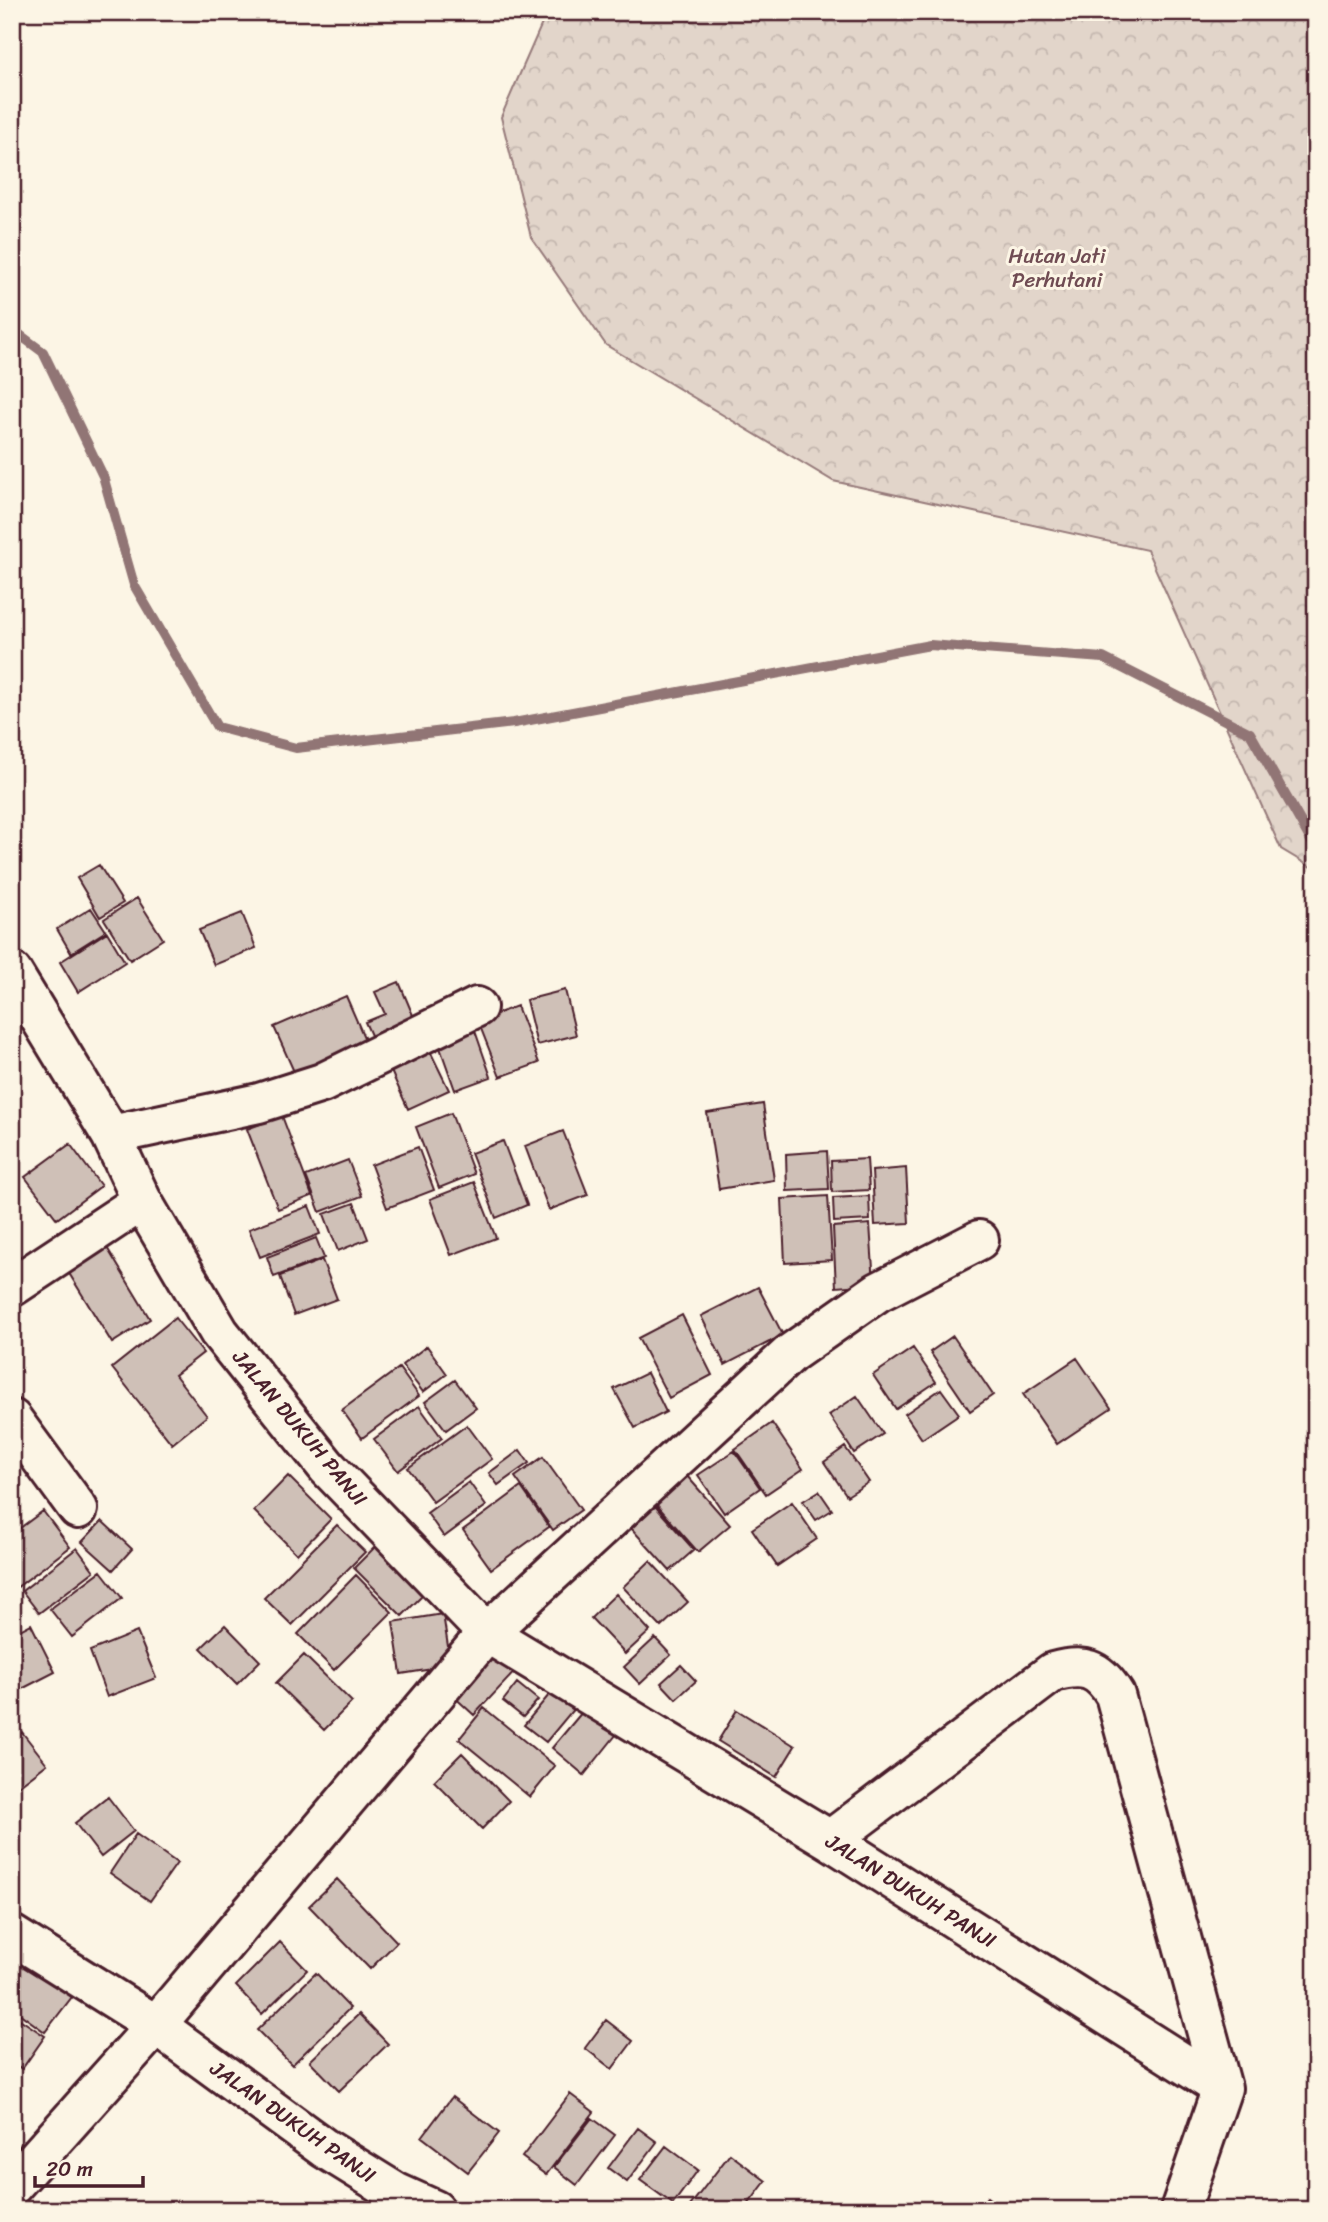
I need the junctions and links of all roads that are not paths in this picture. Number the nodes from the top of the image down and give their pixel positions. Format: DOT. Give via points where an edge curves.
graph roads {
  1 [pos="12,972"];
  2 [pos="477,1007"];
  3 [pos="111,1135"];
  4 [pos="142,1201"];
  5 [pos="979,1240"];
  6 [pos="12,1287"];
  7 [pos="12,1419"];
  8 [pos="78,1509"];
  9 [pos="488,1633"];
  10 [pos="830,1840"];
  11 [pos="12,1935"];
  12 [pos="156,2025"];
  13 [pos="1222,2088"];
  14 [pos="12,2186"];
  15 [pos="435,2210"];
  16 [pos="1180,2210"];
  1 -- 3 [label="street, JALAN DUKUH PANJI"];
  2 -- 3 [label="street" via="322,1083 259,1103"];
  3 -- 4 [label="street, JALAN DUKUH PANJI"];
  4 -- 6 [label="street"];
  4 -- 9 [label="street, JALAN DUKUH PANJI" via="219,1332 327,1467"];
  5 -- 9 [label="street" via="878,1292 791,1353"];
  7 -- 8 [label="street"];
  9 -- 10 [label="street, JALAN DUKUH PANJI"];
  9 -- 12 [label="street"];
  10 -- 13 [label="street, JALAN DUKUH PANJI"];
  10 -- 13 [label="street" via="1053,1672 1074,1667 1095,1671 1115,1695"];
  11 -- 12 [label="street, JALAN DUKUH PANJI"];
  12 -- 14 [label="street"];
  12 -- 15 [label="street, JALAN DUKUH PANJI" via="324,2148 395,2192"];
  13 -- 16 [label="street"];
}
